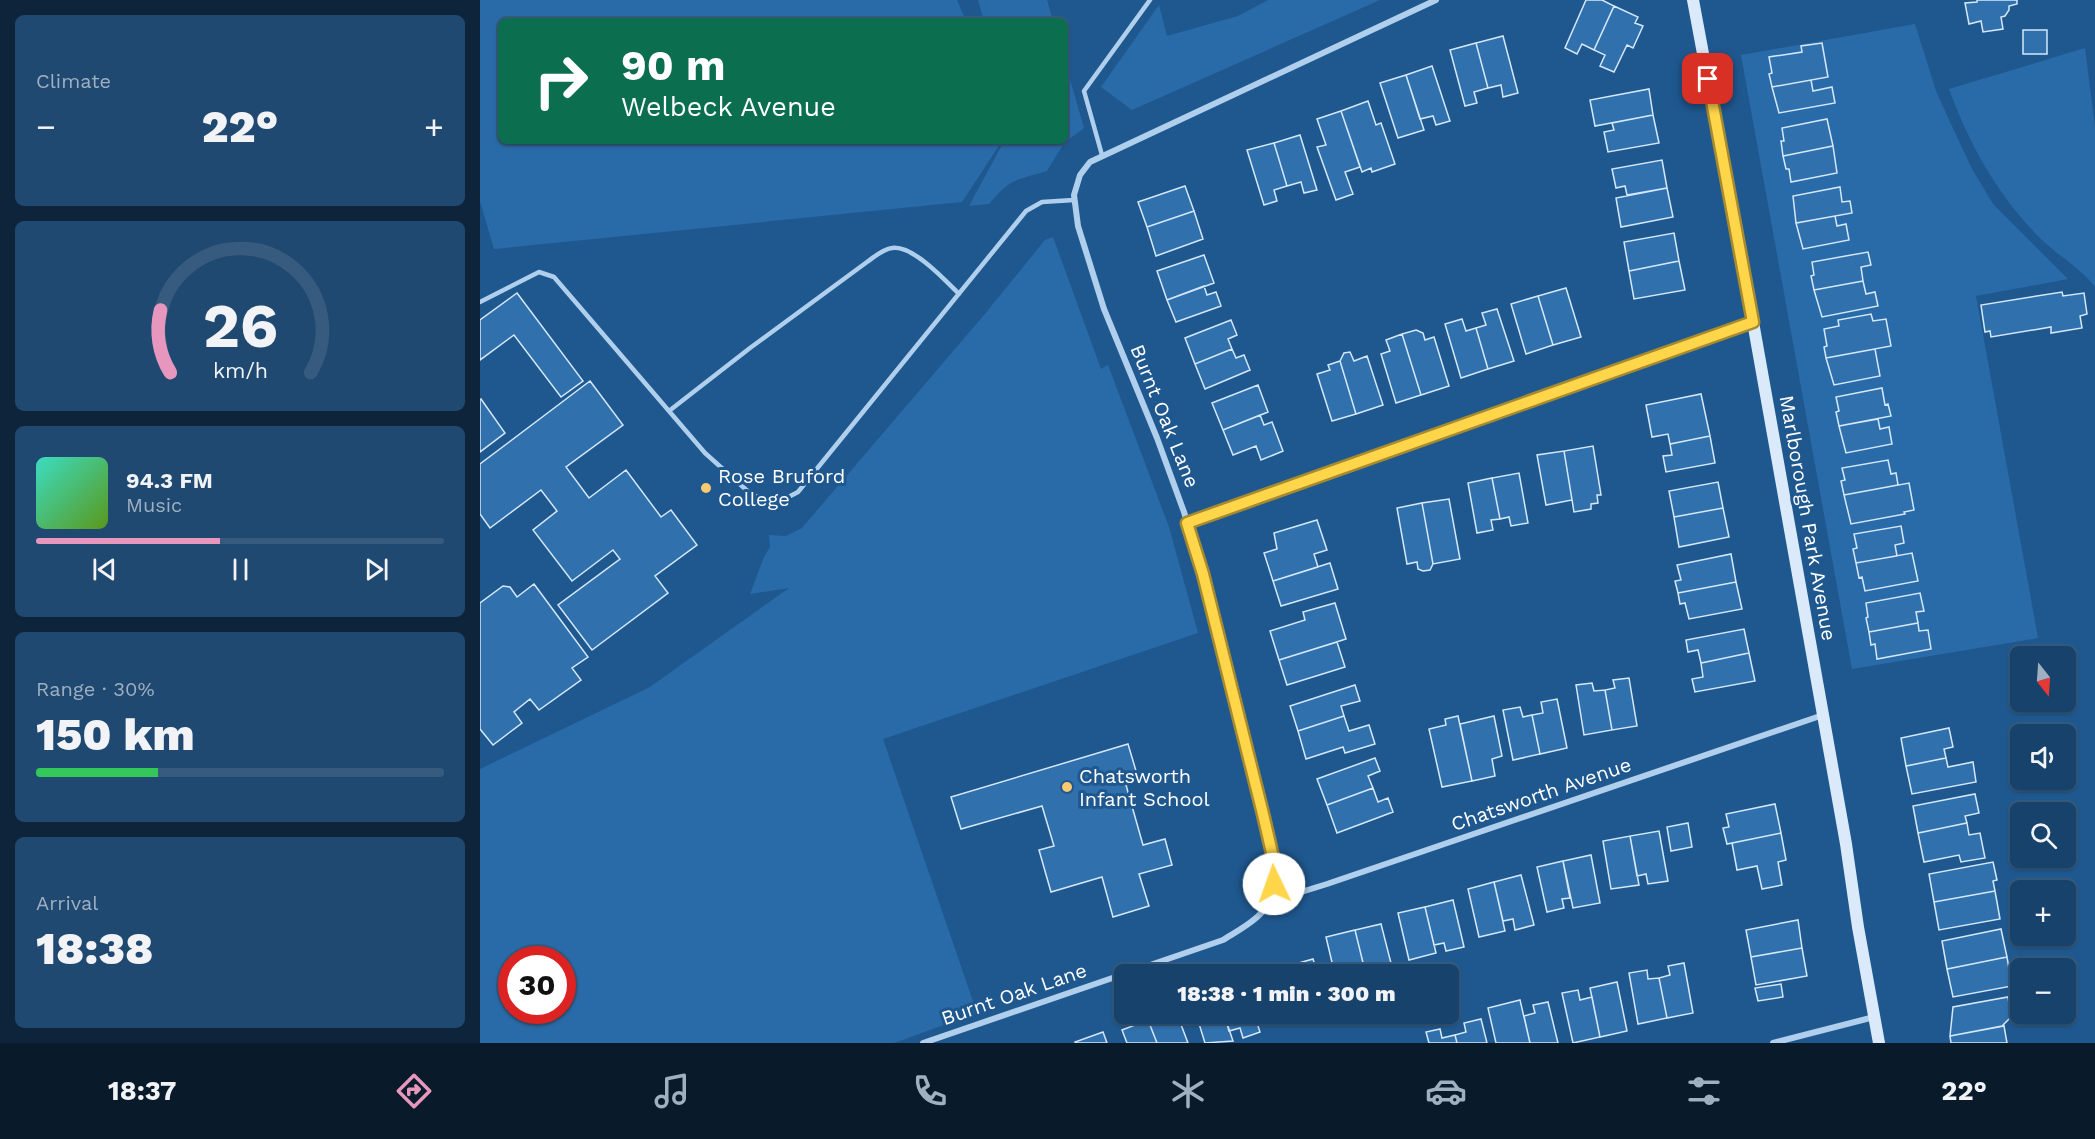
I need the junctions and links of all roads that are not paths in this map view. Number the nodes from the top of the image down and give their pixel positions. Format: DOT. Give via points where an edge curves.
graph roads {
  1 [pos="1150,0"];
  2 [pos="1436,0"];
  3 [pos="1693,0"];
  4 [pos="1102,155"];
  5 [pos="1074,200"];
  6 [pos="960,294"];
  7 [pos="480,302"];
  8 [pos="1753,322"];
  9 [pos="669,411"];
  10 [pos="1187,523"];
  11 [pos="1823,715"];
  12 [pos="1269,902"];
  13 [pos="1874,1017"];
  14 [pos="923,1043"];
  15 [pos="1773,1043"];
  16 [pos="1878,1043"];
  1 -- 4 [label="lane" via="1084,91"];
  2 -- 4 [label="street, Burnt Oak Lane"];
  3 -- 8 [label="street, Marlborough Park Avenue"];
  4 -- 5 [label="street, Burnt Oak Lane" via="1082,170"];
  5 -- 6 [label="lane" via="1042,202 1026,211"];
  5 -- 10 [label="street, Burnt Oak Lane" via="1099,295"];
  6 -- 9 [label="lane" via="909,251 893,248 873,258"];
  6 -- 9 [label="lane" via="798,492 777,503 752,495 705,453"];
  7 -- 9 [label="lane" via="539,272 554,277"];
  8 -- 10 [label="street"];
  8 -- 11 [label="street, Marlborough Park Avenue"];
  10 -- 12 [label="street, Burnt Oak Lane" via="1272,853 1274,890"];
  11 -- 12 [label="street, Chatsworth Avenue"];
  11 -- 13 [label="street, Marlborough Park Avenue"];
  12 -- 14 [label="street, Burnt Oak Lane" via="1248,925 1223,940"];
  13 -- 15 [label="street"];
  13 -- 16 [label="street, Marlborough Park Avenue"];
}
